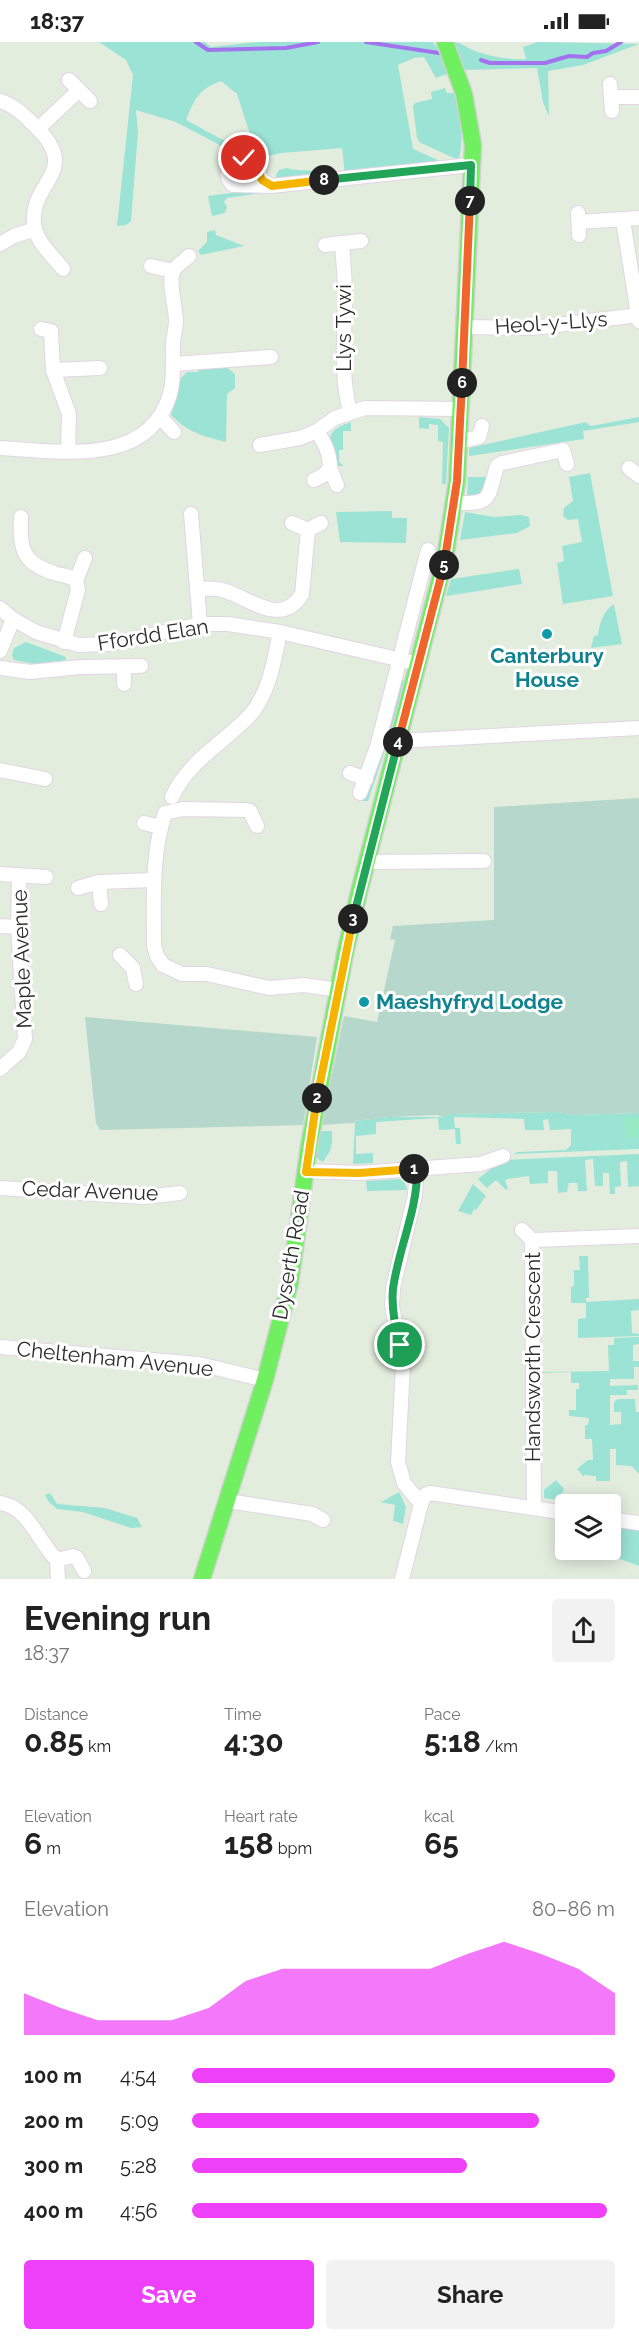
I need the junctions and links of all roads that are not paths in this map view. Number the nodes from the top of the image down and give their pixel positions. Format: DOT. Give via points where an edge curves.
graph roads {
  1 [pos="445,42"];
  2 [pos="611,97"];
  3 [pos="639,98"];
  4 [pos="0,100"];
  5 [pos="90,101"];
  6 [pos="38,129"];
  7 [pos="471,165"];
  8 [pos="272,186"];
  9 [pos="639,218"];
  10 [pos="623,220"];
  11 [pos="579,223"];
  12 [pos="35,229"];
  13 [pos="361,241"];
  14 [pos="342,243"];
  15 [pos="0,244"];
  16 [pos="325,245"];
  17 [pos="189,256"];
  18 [pos="152,266"];
  19 [pos="66,268"];
  20 [pos="173,271"];
  21 [pos="638,318"];
  22 [pos="465,327"];
  23 [pos="41,329"];
  24 [pos="271,357"];
  25 [pos="174,364"];
  26 [pos="100,368"];
  27 [pos="53,370"];
  28 [pos="460,409"];
  29 [pos="351,412"];
  30 [pos="160,417"];
  31 [pos="482,426"];
  32 [pos="317,431"];
  33 [pos="174,432"];
  34 [pos="459,442"];
  35 [pos="260,445"];
  36 [pos="0,448"];
  37 [pos="68,451"];
  38 [pos="567,464"];
  39 [pos="330,468"];
  40 [pos="314,480"];
  41 [pos="337,485"];
  42 [pos="454,503"];
  43 [pos="191,513"];
  44 [pos="21,517"];
  45 [pos="292,523"];
  46 [pos="428,550"];
  47 [pos="85,558"];
  48 [pos="76,581"];
  49 [pos="198,589"];
  50 [pos="0,608"];
  51 [pos="13,619"];
  52 [pos="200,624"];
  53 [pos="280,632"];
  54 [pos="64,642"];
  55 [pos="0,651"];
  56 [pos="400,659"];
  57 [pos="419,664"];
  58 [pos="141,666"];
  59 [pos="124,667"];
  60 [pos="0,668"];
  61 [pos="124,684"];
  62 [pos="639,728"];
  63 [pos="398,741"];
  64 [pos="0,770"];
  65 [pos="350,773"];
  66 [pos="45,779"];
  67 [pos="366,779"];
  68 [pos="360,793"];
  69 [pos="172,797"];
  70 [pos="144,823"];
  71 [pos="257,826"];
  72 [pos="161,827"];
  73 [pos="366,862"];
  74 [pos="474,866"];
  75 [pos="0,873"];
  76 [pos="20,875"];
  77 [pos="46,877"];
  78 [pos="153,880"];
  79 [pos="99,882"];
  80 [pos="78,888"];
  81 [pos="101,904"];
  82 [pos="0,926"];
  83 [pos="18,927"];
  84 [pos="120,955"];
  85 [pos="157,956"];
  86 [pos="133,968"];
  87 [pos="136,984"];
  88 [pos="338,990"];
  89 [pos="0,1070"];
  90 [pos="503,1156"];
  91 [pos="417,1169"];
  92 [pos="306,1172"];
  93 [pos="0,1188"];
  94 [pos="171,1198"];
  95 [pos="522,1230"];
  96 [pos="639,1236"];
  97 [pos="533,1241"];
  98 [pos="0,1347"];
  99 [pos="265,1380"];
  100 [pos="228,1501"];
  101 [pos="0,1503"];
  102 [pos="421,1504"];
  103 [pos="534,1508"];
  104 [pos="555,1511"];
  105 [pos="621,1520"];
  106 [pos="323,1521"];
  107 [pos="639,1522"];
  108 [pos="57,1560"];
  109 [pos="84,1571"];
  110 [pos="58,1579"];
  111 [pos="202,1579"];
  112 [pos="402,1579"];
  1 -- 7 [label="main road, Dyserth Road" via="468,111 473,146"];
  2 -- 3 [label="street"];
  4 -- 6 [label="street" via="15,107"];
  5 -- 6 [label="street" via="74,85"];
  6 -- 12 [label="street" via="50,142 55,163 49,182 38,196"];
  7 -- 8 [label="street"];
  7 -- 22 [label="main road, Dyserth Road"];
  9 -- 10 [label="street"];
  10 -- 11 [label="street"];
  10 -- 21 [label="street"];
  12 -- 15 [label="street"];
  12 -- 19 [label="street"];
  13 -- 14 [label="street"];
  14 -- 16 [label="street"];
  14 -- 29 [label="street, Llys Tywi" via="342,353 344,389"];
  17 -- 20 [label="street"];
  18 -- 20 [label="street"];
  20 -- 25 [label="street"];
  21 -- 22 [label="street, Heol-y-Llys" via="533,328"];
  22 -- 28 [label="main road, Dyserth Road"];
  23 -- 27 [label="street" via="51,331"];
  24 -- 25 [label="street"];
  25 -- 30 [label="street" via="170,393"];
  26 -- 27 [label="street"];
  27 -- 37 [label="street" via="69,414"];
  28 -- 29 [label="street" via="365,408"];
  28 -- 34 [label="main road, Dyserth Road"];
  29 -- 32 [label="street"];
  30 -- 33 [label="street"];
  30 -- 37 [label="street" via="149,430 115,448"];
  31 -- 34 [label="street" via="479,437"];
  32 -- 35 [label="street"];
  32 -- 39 [label="street" via="327,446"];
  34 -- 42 [label="main road, Dyserth Road"];
  36 -- 37 [label="street"];
  38 -- 42 [label="street" via="563,450 501,463 496,466 486,498 480,503"];
  39 -- 40 [label="street"];
  39 -- 41 [label="street"];
  42 -- 57 [label="main road, Dyserth Road" via="445,559"];
  43 -- 49 [label="street" via="185,537"];
  44 -- 48 [label="street" via="19,539 25,554 48,572"];
  45 -- 49 [label="street" via="315,527 302,594 296,603 278,611 226,591"];
  46 -- 56 [label="street" via="415,572"];
  47 -- 48 [label="street"];
  48 -- 54 [label="street" via="78,590"];
  49 -- 52 [label="street"];
  50 -- 51 [label="street, Ffordd Elan"];
  51 -- 54 [label="street, Ffordd Elan"];
  51 -- 55 [label="street"];
  52 -- 53 [label="street, Ffordd Elan"];
  52 -- 54 [label="street, Ffordd Elan" via="110,645"];
  53 -- 56 [label="street, Ffordd Elan"];
  53 -- 69 [label="street" via="269,682 256,705 244,720 185,764"];
  56 -- 57 [label="street, Ffordd Elan"];
  56 -- 67 [label="street"];
  57 -- 63 [label="main road, Dyserth Road"];
  58 -- 59 [label="street"];
  59 -- 60 [label="street" via="30,672"];
  59 -- 61 [label="street"];
  62 -- 63 [label="street"];
  63 -- 73 [label="main road, Dyserth Road"];
  64 -- 66 [label="street"];
  65 -- 67 [label="street"];
  67 -- 68 [label="street"];
  70 -- 72 [label="street"];
  71 -- 72 [label="street" via="246,810 183,809 165,813"];
  72 -- 78 [label="street"];
  73 -- 74 [label="street"];
  73 -- 88 [label="main road, Dyserth Road"];
  75 -- 76 [label="street, Maple Avenue"];
  76 -- 77 [label="street, Maple Avenue"];
  76 -- 83 [label="street, Maple Avenue"];
  78 -- 79 [label="street"];
  78 -- 85 [label="street"];
  79 -- 80 [label="street"];
  79 -- 81 [label="street"];
  82 -- 83 [label="street"];
  83 -- 89 [label="street, Maple Avenue" via="25,1039 19,1052"];
  84 -- 86 [label="street"];
  85 -- 86 [label="street"];
  85 -- 88 [label="street" via="163,965 182,974 207,974 259,987 304,985"];
  86 -- 87 [label="street"];
  88 -- 92 [label="main road, Dyserth Road"];
  90 -- 91 [label="street" via="481,1164"];
  91 -- 92 [label="street"];
  91 -- 102 [label="street" via="416,1196 392,1306 403,1365 398,1462 404,1483"];
  92 -- 99 [label="main road, Dyserth Road" via="290,1283"];
  93 -- 94 [label="street, Cedar Avenue"];
  95 -- 97 [label="street"];
  96 -- 97 [label="street, Handsworth Crescent"];
  97 -- 103 [label="street, Handsworth Crescent"];
  98 -- 99 [label="street, Cheltenham Avenue" via="199,1364"];
  99 -- 100 [label="main road, Dyserth Road"];
  100 -- 106 [label="street" via="312,1514"];
  100 -- 111 [label="main road, Dyserth Road"];
  101 -- 108 [label="street" via="25,1516 46,1550"];
  102 -- 103 [label="street" via="425,1494 430,1493"];
  102 -- 112 [label="street"];
  103 -- 104 [label="street"];
  105 -- 107 [label="street"];
  108 -- 109 [label="street" via="73,1556"];
  108 -- 110 [label="street"];
}
